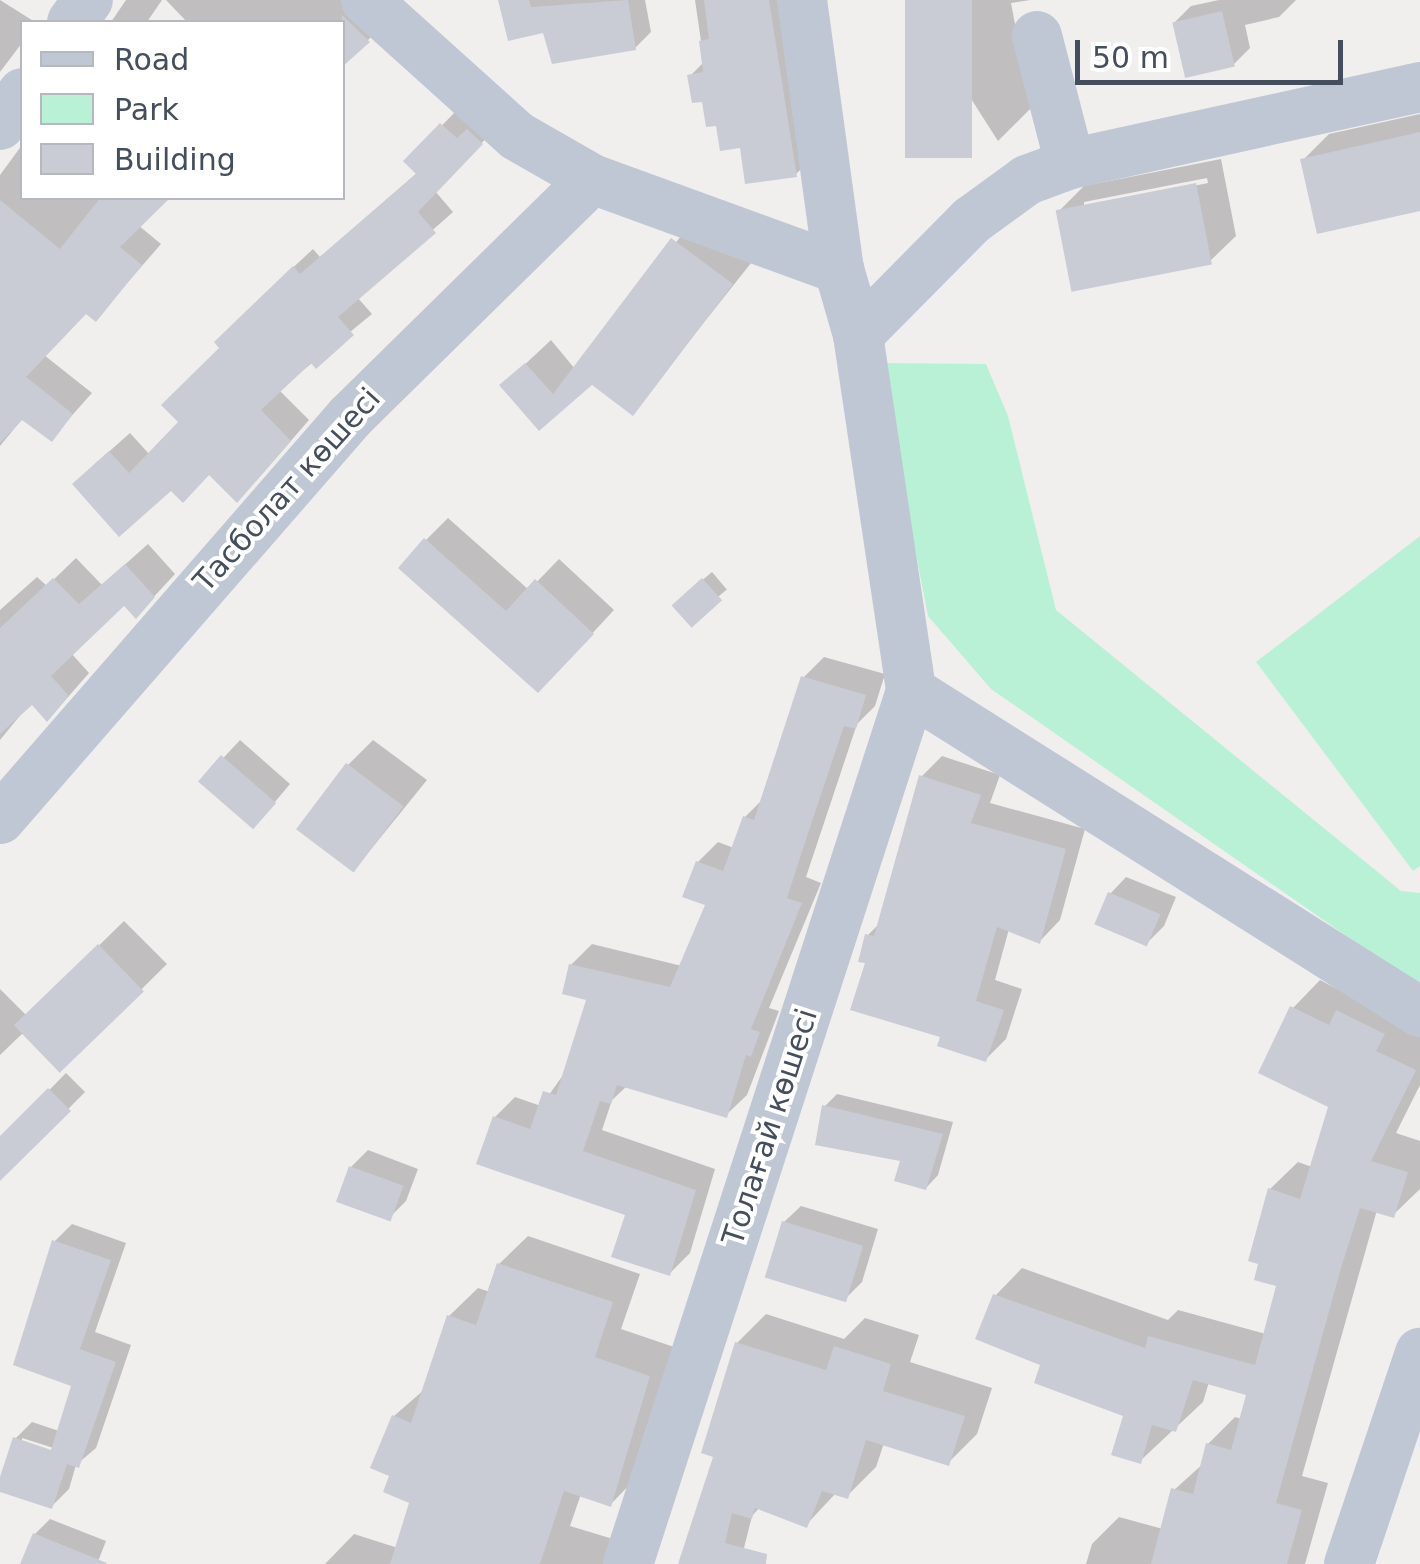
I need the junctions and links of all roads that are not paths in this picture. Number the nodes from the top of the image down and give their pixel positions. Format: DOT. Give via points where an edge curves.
graph roads {
  1 [pos="366,0"];
  2 [pos="802,0"];
  3 [pos="1037,36"];
  4 [pos="1420,86"];
  5 [pos="20,96"];
  6 [pos="0,125"];
  7 [pos="1070,164"];
  8 [pos="592,179"];
  9 [pos="840,270"];
  10 [pos="858,335"];
  11 [pos="911,691"];
  12 [pos="0,819"];
  13 [pos="1420,1012"];
  14 [pos="1420,1353"];
  15 [pos="628,1564"];
  16 [pos="1349,1564"];
  1 -- 8 [label="street" via="517,136"];
  2 -- 9 [label="street"];
  3 -- 7 [label="street"];
  4 -- 7 [label="street"];
  5 -- 6 [label="street"];
  7 -- 10 [label="street" via="1028,180 972,220"];
  8 -- 9 [label="street"];
  8 -- 12 [label="street, Тасболат көшесі" via="352,416"];
  9 -- 10 [label="street"];
  10 -- 11 [label="street"];
  11 -- 13 [label="street"];
  11 -- 15 [label="street, Толағай көшесі"];
  14 -- 16 [label="street"];
}
